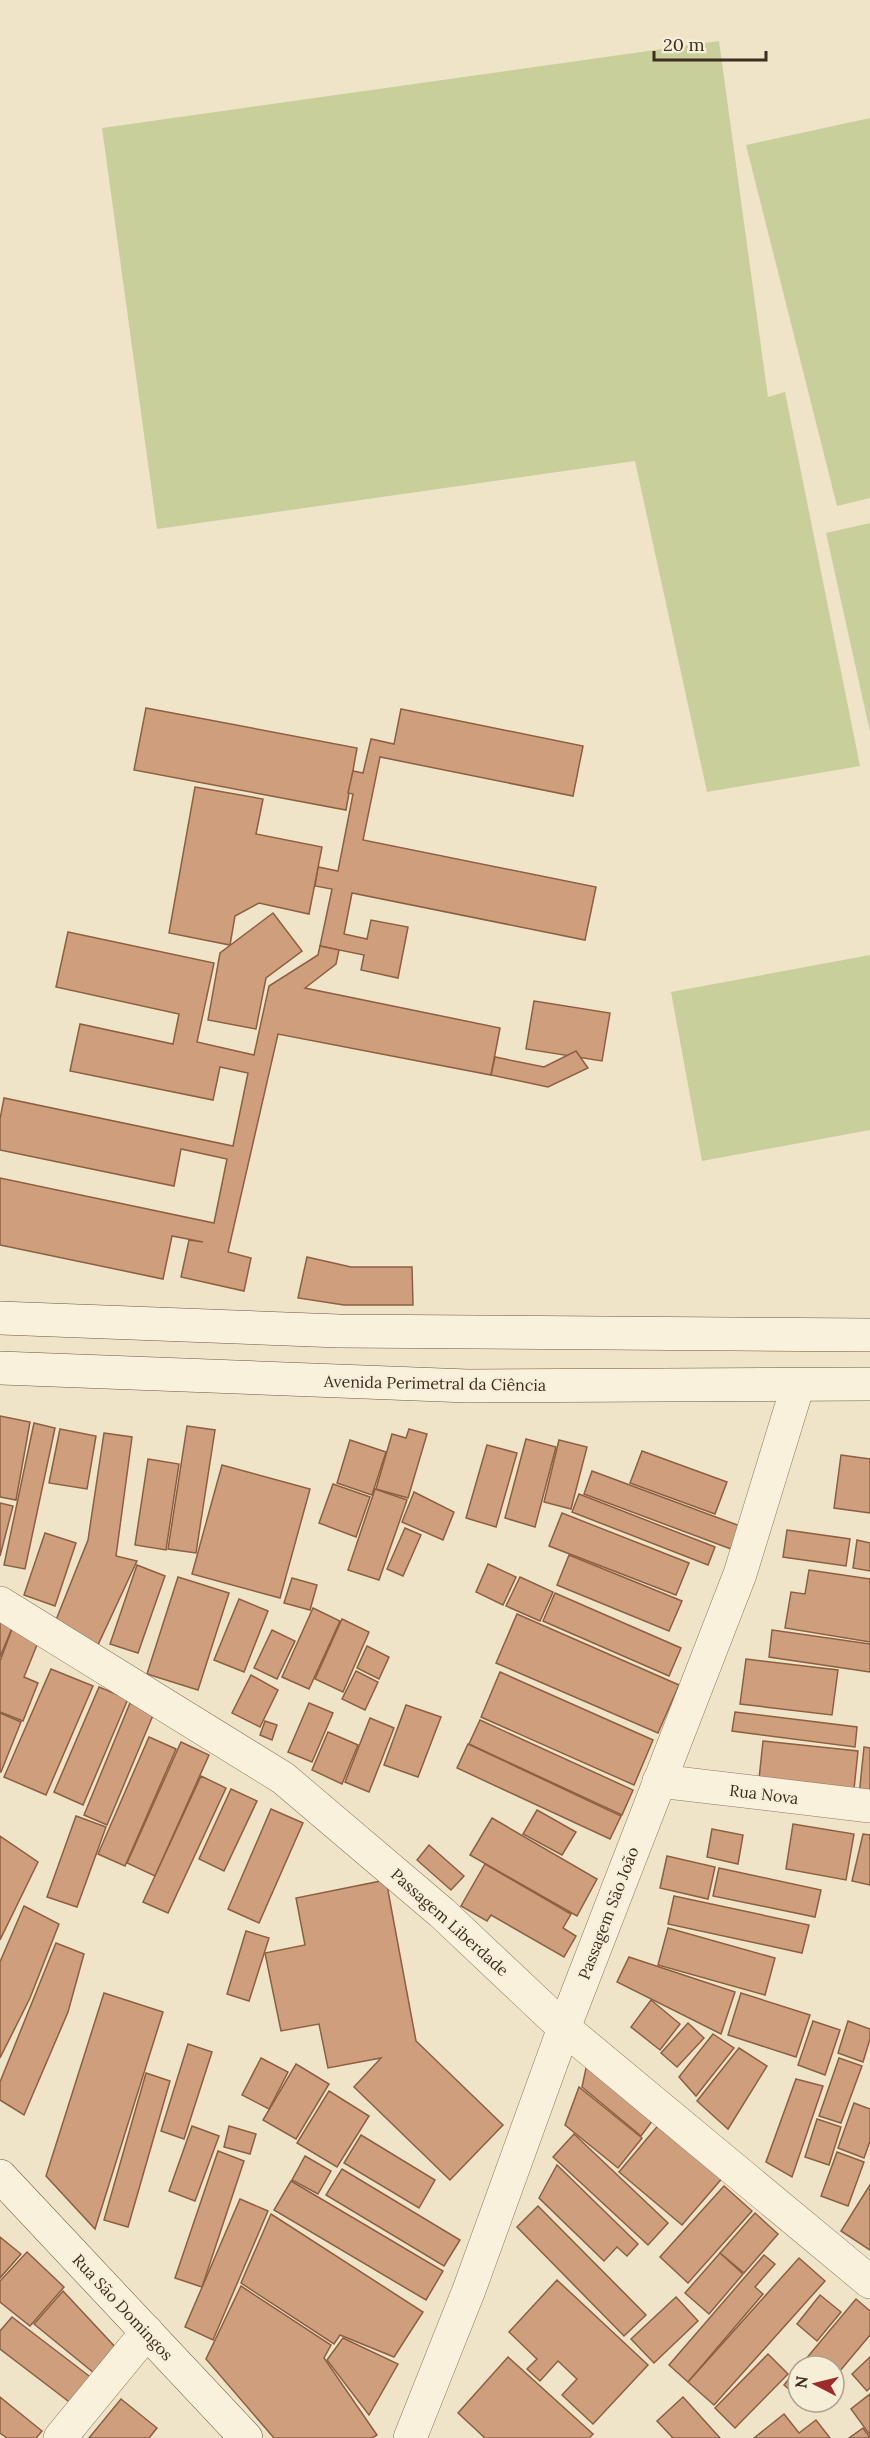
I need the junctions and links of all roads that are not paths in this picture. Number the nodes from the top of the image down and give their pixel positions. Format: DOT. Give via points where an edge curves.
graph roads {
  1 [pos="0,1318"];
  2 [pos="870,1335"];
  3 [pos="0,1368"];
  4 [pos="870,1384"];
  5 [pos="798,1385"];
  6 [pos="0,1603"];
  7 [pos="659,1781"];
  8 [pos="870,1806"];
  9 [pos="564,2028"];
  10 [pos="0,2176"];
  11 [pos="870,2282"];
  12 [pos="147,2332"];
  13 [pos="60,2438"];
  14 [pos="246,2438"];
  15 [pos="410,2438"];
  1 -- 2 [label="street" via="339,1331"];
  3 -- 5 [label="street, Avenida Perimetral da Ciência" via="468,1386"];
  4 -- 5 [label="street, Avenida Perimetral da Ciência"];
  5 -- 7 [label="street, Passagem São João" via="740,1574"];
  6 -- 9 [label="street, Passagem Liberdade" via="283,1778 442,1913"];
  7 -- 8 [label="street, Rua Nova"];
  7 -- 9 [label="street, Passagem São João"];
  9 -- 11 [label="street, Passagem Liberdade"];
  9 -- 15 [label="street, Passagem São João" via="469,2290"];
  10 -- 12 [label="street, Rua São Domingos"];
  12 -- 13 [label="street"];
  12 -- 14 [label="street, Rua São Domingos"];
}
